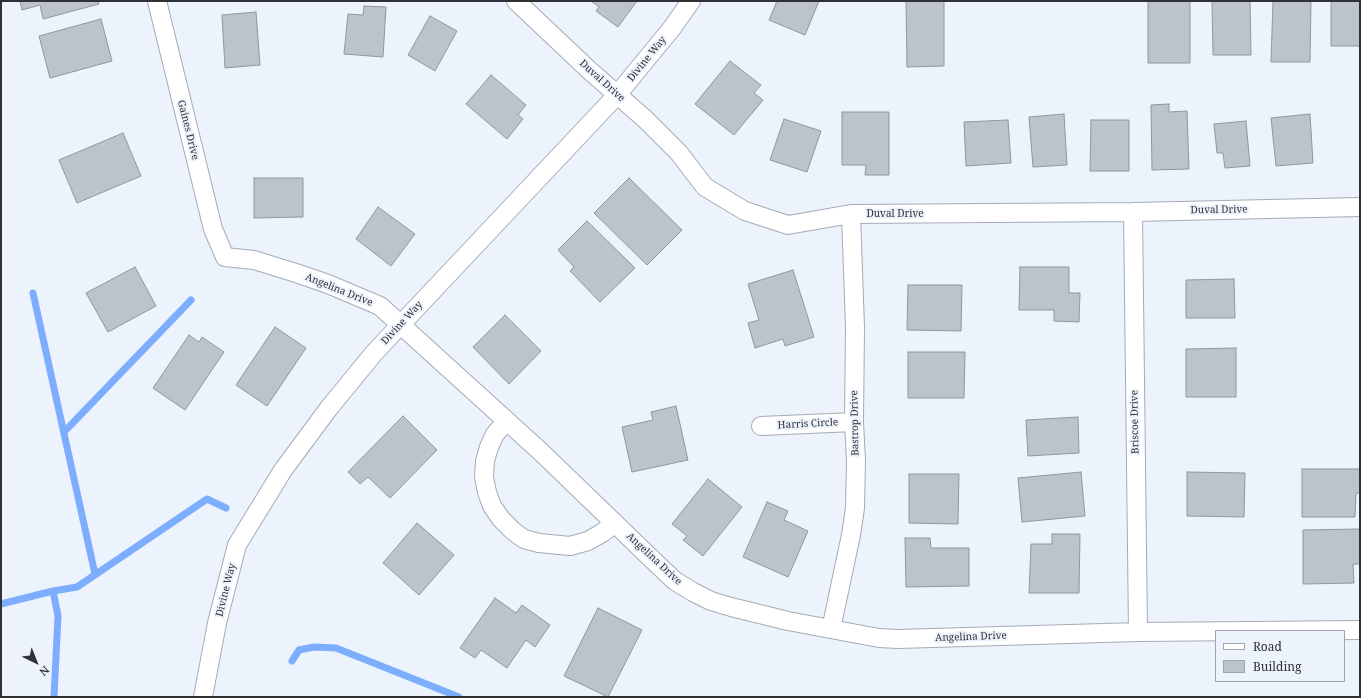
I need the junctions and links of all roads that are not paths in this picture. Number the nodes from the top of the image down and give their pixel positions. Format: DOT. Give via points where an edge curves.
graph roads {
  1 [pos="157,1"];
  2 [pos="516,1"];
  3 [pos="691,1"];
  4 [pos="617,95"];
  5 [pos="1360,207"];
  6 [pos="1133,212"];
  7 [pos="851,214"];
  8 [pos="225,257"];
  9 [pos="401,324"];
  10 [pos="506,422"];
  11 [pos="854,422"];
  12 [pos="761,426"];
  13 [pos="615,523"];
  14 [pos="831,629"];
  15 [pos="1345,630"];
  16 [pos="1360,630"];
  17 [pos="1215,631"];
  18 [pos="1138,632"];
  19 [pos="204,697"];
  1 -- 8 [label="street, Gaines Drive" via="213,229"];
  2 -- 4 [label="street, Duval Drive"];
  3 -- 4 [label="street, Divine Way"];
  4 -- 7 [label="street, Duval Drive" via="679,153 705,187 745,211 788,225"];
  4 -- 9 [label="street, Divine Way"];
  5 -- 6 [label="street, Duval Drive"];
  6 -- 7 [label="street, Duval Drive"];
  6 -- 18 [label="street, Briscoe Drive"];
  7 -- 11 [label="street, Bastrop Drive" via="855,327"];
  8 -- 9 [label="street, Angelina Drive" via="254,260 328,284 380,306"];
  9 -- 10 [label="street, Angelina Drive"];
  9 -- 19 [label="street, Divine Way" via="339,396 283,470 237,545 217,623"];
  10 -- 13 [label="street, Angelina Drive"];
  10 -- 13 [label="street" via="495,434 489,447 484,477 492,506 513,531 524,539 539,543 570,546 602,534"];
  11 -- 12 [label="street, Harris Circle"];
  11 -- 14 [label="street, Bastrop Drive" via="855,508"];
  13 -- 14 [label="street, Angelina Drive" via="669,576 711,601"];
  14 -- 18 [label="street, Angelina Drive" via="898,639"];
  15 -- 16 [label="street, Angelina Drive"];
  17 -- 18 [label="street, Angelina Drive"];
}
